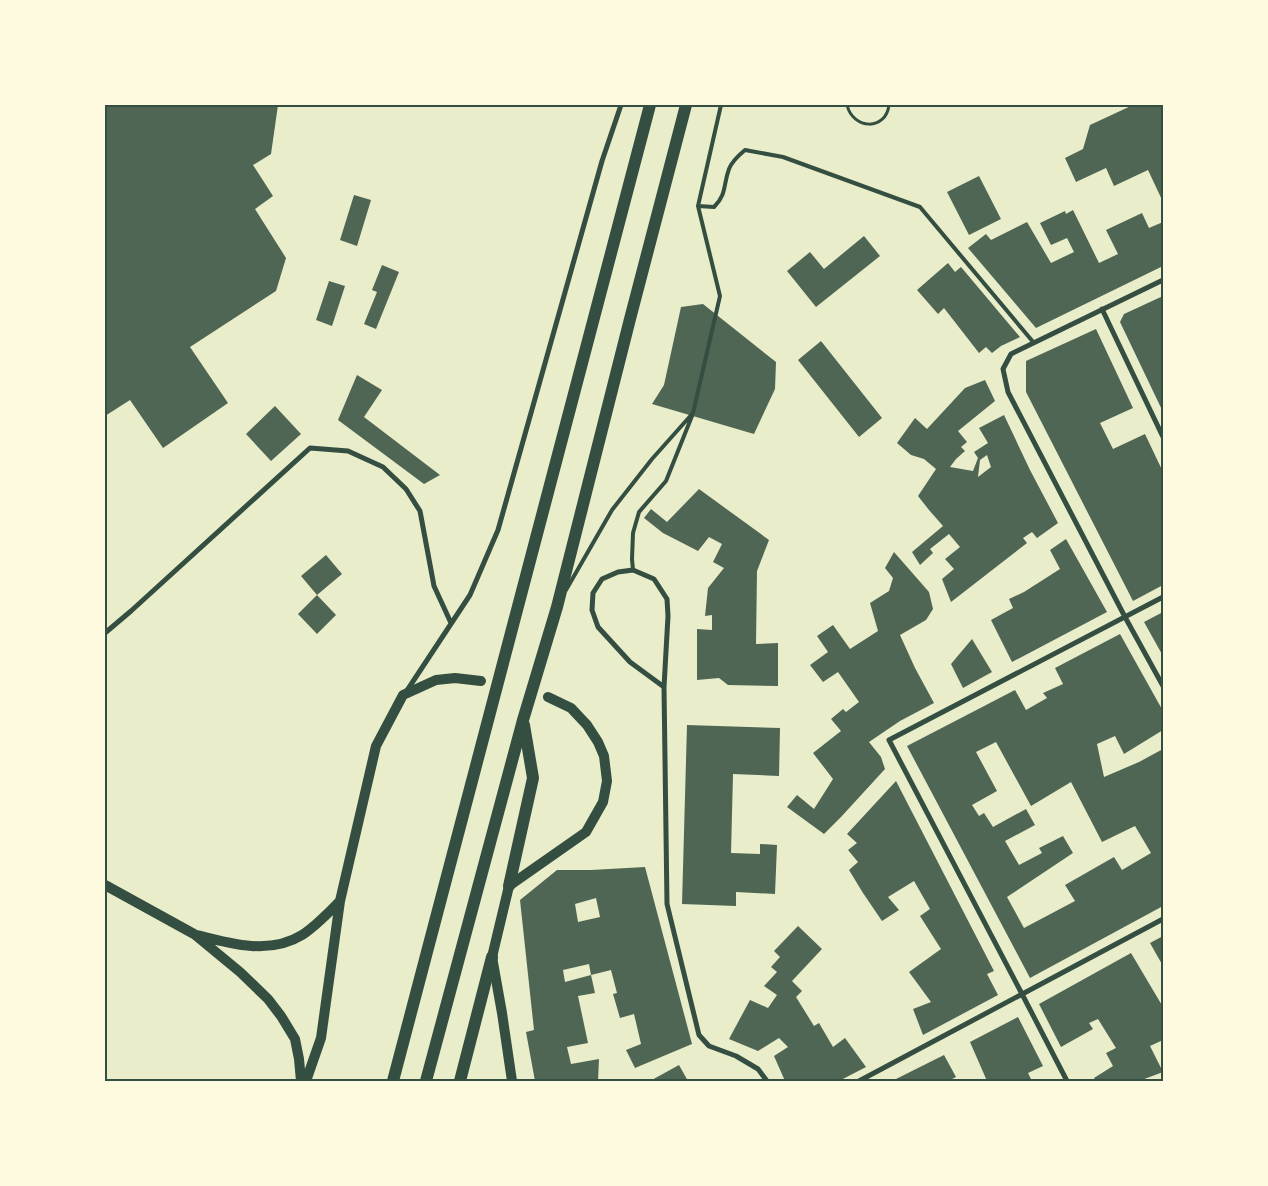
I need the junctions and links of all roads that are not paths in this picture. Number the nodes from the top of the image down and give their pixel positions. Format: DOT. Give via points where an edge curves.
graph roads {
  1 [pos="621,105"];
  2 [pos="650,105"];
  3 [pos="686,105"];
  4 [pos="720,105"];
  5 [pos="698,206"];
  6 [pos="1163,280"];
  7 [pos="1102,309"];
  8 [pos="1034,343"];
  9 [pos="693,413"];
  10 [pos="1163,437"];
  11 [pos="633,570"];
  12 [pos="1163,598"];
  13 [pos="557,607"];
  14 [pos="1125,617"];
  15 [pos="451,623"];
  16 [pos="105,633"];
  17 [pos="481,681"];
  18 [pos="1163,686"];
  19 [pos="664,687"];
  20 [pos="403,696"];
  21 [pos="548,698"];
  22 [pos="523,720"];
  23 [pos="105,885"];
  24 [pos="509,886"];
  25 [pos="340,901"];
  26 [pos="1163,919"];
  27 [pos="194,934"];
  28 [pos="492,957"];
  29 [pos="1022,994"];
  30 [pos="302,1081"];
  31 [pos="306,1081"];
  32 [pos="393,1081"];
  33 [pos="426,1081"];
  34 [pos="460,1081"];
  35 [pos="512,1081"];
  36 [pos="768,1081"];
  37 [pos="859,1081"];
  38 [pos="1066,1081"];
  1 -- 15 [label="street" via="602,161 498,530 470,595"];
  2 -- 32 [label="main road"];
  3 -- 13 [label="main road"];
  4 -- 5 [label="lane"];
  5 -- 8 [label="lane" via="714,207 721,199 730,168 745,150 783,156 920,207"];
  5 -- 9 [label="lane" via="720,296"];
  6 -- 7 [label="street"];
  7 -- 8 [label="street"];
  7 -- 10 [label="street"];
  8 -- 14 [label="street" via="1011,354 1003,369 1008,392"];
  9 -- 11 [label="lane" via="666,481 639,512 633,533"];
  9 -- 13 [label="lane" via="612,510"];
  11 -- 19 [label="street" via="654,579 667,599"];
  11 -- 19 [label="street" via="618,572 602,580 593,593 592,610 598,627 630,662"];
  12 -- 14 [label="street"];
  13 -- 22 [label="main road"];
  14 -- 18 [label="street"];
  14 -- 29 [label="street" via="889,740"];
  15 -- 16 [label="street" via="434,586 420,511 406,489 383,467 348,451 310,448"];
  15 -- 20 [label="street"];
  17 -- 20 [label="main road" via="436,680"];
  19 -- 36 [label="street" via="667,904 699,1035 709,1046 758,1069"];
  20 -- 25 [label="main road" via="376,746"];
  21 -- 24 [label="main road" via="571,708 598,742 604,756 607,780 603,802 586,832"];
  22 -- 24 [label="main road" via="533,778"];
  22 -- 33 [label="main road"];
  23 -- 27 [label="main road"];
  24 -- 28 [label="main road"];
  25 -- 27 [label="main road" via="318,923 286,942 247,946"];
  25 -- 31 [label="main road" via="320,1038"];
  26 -- 29 [label="street"];
  27 -- 30 [label="main road" via="240,972 281,1016 295,1039"];
  28 -- 34 [label="main road"];
  28 -- 35 [label="main road"];
  29 -- 37 [label="street"];
  29 -- 38 [label="street"];
}
